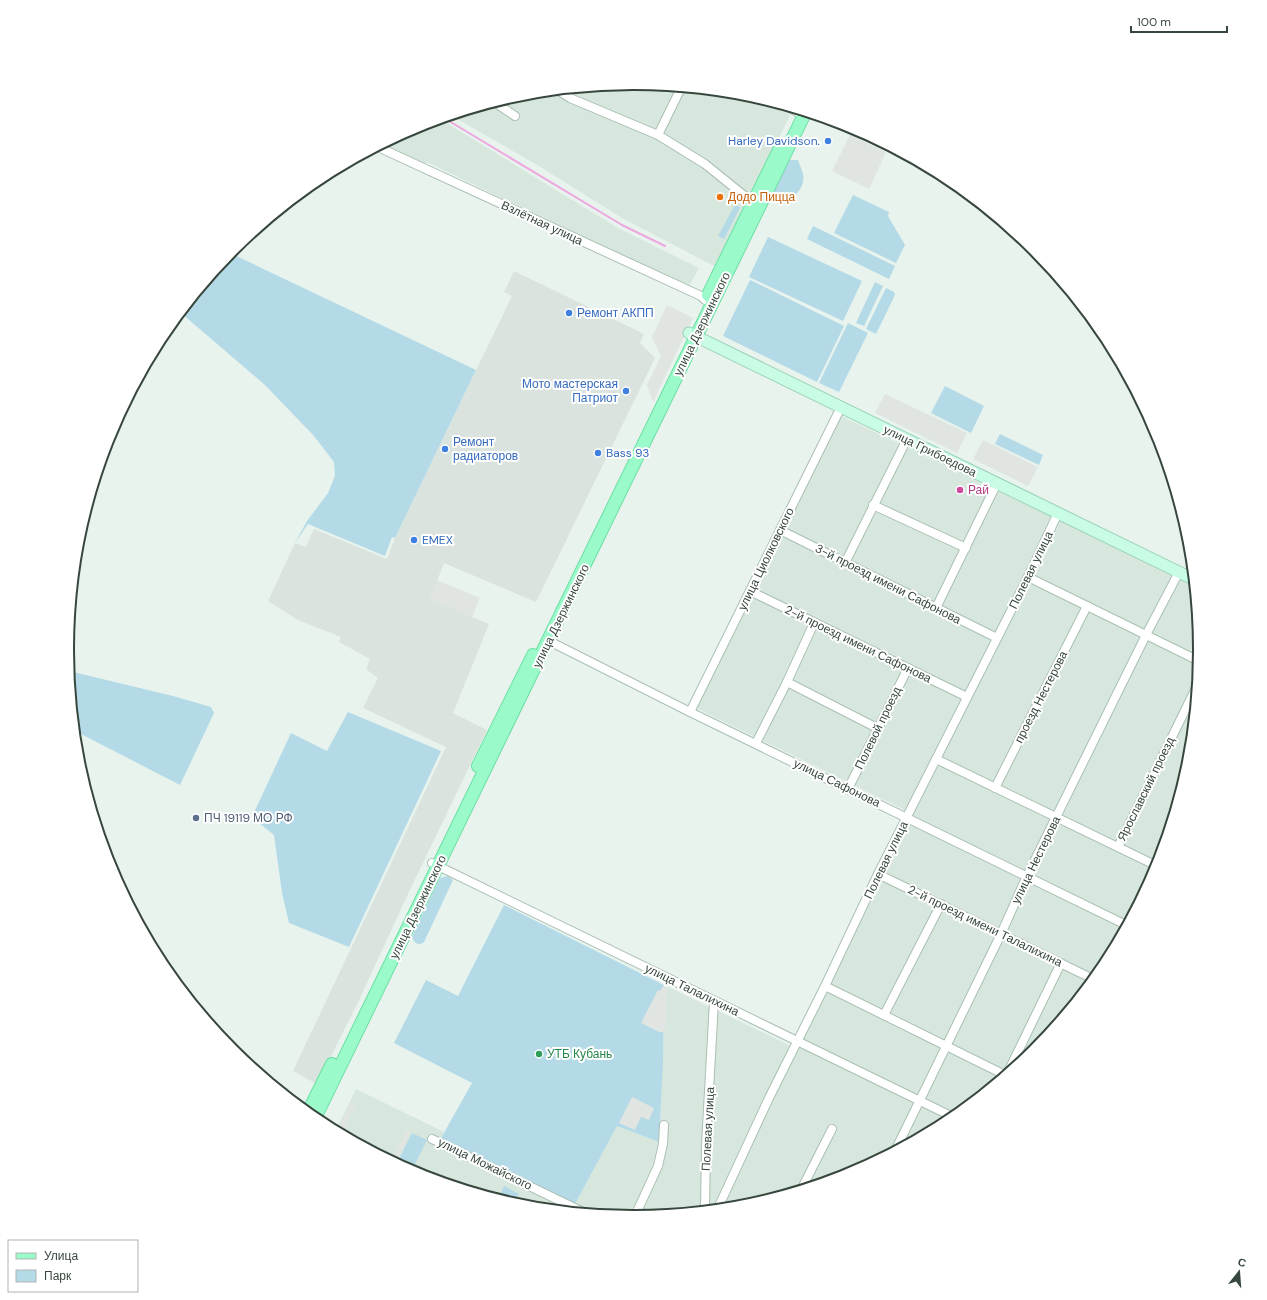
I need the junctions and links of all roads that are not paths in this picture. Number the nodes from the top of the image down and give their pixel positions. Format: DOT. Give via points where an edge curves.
graph roads {
  1 [pos="679,93"];
  2 [pos="564,95"];
  3 [pos="502,107"];
  4 [pos="796,115"];
  5 [pos="796,115"];
  6 [pos="515,116"];
  7 [pos="658,135"];
  8 [pos="383,149"];
  9 [pos="752,202"];
  10 [pos="705,300"];
  11 [pos="693,334"];
  12 [pos="841,407"];
  13 [pos="907,439"];
  14 [pos="997,483"];
  15 [pos="873,505"];
  16 [pos="1058,513"];
  17 [pos="780,530"];
  18 [pos="966,548"];
  19 [pos="845,563"];
  20 [pos="1179,572"];
  21 [pos="1188,576"];
  22 [pos="1028,577"];
  23 [pos="750,591"];
  24 [pos="1087,606"];
  25 [pos="936,608"];
  26 [pos="814,623"];
  27 [pos="1146,635"];
  28 [pos="997,638"];
  29 [pos="549,641"];
  30 [pos="1193,658"];
  31 [pos="908,668"];
  32 [pos="787,682"];
  33 [pos="967,697"];
  34 [pos="1191,699"];
  35 [pos="690,712"];
  36 [pos="877,728"];
  37 [pos="756,743"];
  38 [pos="936,759"];
  39 [pos="848,788"];
  40 [pos="995,788"];
  41 [pos="906,817"];
  42 [pos="1057,818"];
  43 [pos="1118,847"];
  44 [pos="1150,863"];
  45 [pos="435,865"];
  46 [pos="878,874"];
  47 [pos="1027,876"];
  48 [pos="941,904"];
  49 [pos="1122,923"];
  50 [pos="1001,934"];
  51 [pos="1061,963"];
  52 [pos="1088,976"];
  53 [pos="825,986"];
  54 [pos="714,1001"];
  55 [pos="884,1015"];
  56 [pos="797,1041"];
  57 [pos="946,1046"];
  58 [pos="1014,1060"];
  59 [pos="1000,1073"];
  60 [pos="920,1101"];
  61 [pos="311,1106"];
  62 [pos="318,1112"];
  63 [pos="946,1114"];
  64 [pos="664,1125"];
  65 [pos="832,1129"];
  66 [pos="432,1139"];
  67 [pos="899,1142"];
  68 [pos="805,1182"];
  69 [pos="720,1203"];
  70 [pos="705,1205"];
  71 [pos="569,1206"];
  72 [pos="638,1210"];
  1 -- 7 [label="street"];
  2 -- 7 [label="street"];
  3 -- 6 [label="street"];
  4 -- 9 [label="main road, улица Дзержинского"];
  5 -- 11 [label="main road, улица Дзержинского"];
  7 -- 9 [label="street" via="705,164"];
  8 -- 10 [label="street, Взлётная улица"];
  9 -- 10 [label="main road, улица Дзержинского"];
  10 -- 11 [label="main road, улица Дзержинского"];
  11 -- 12 [label="street, улица Грибоедова"];
  11 -- 29 [label="main road, улица Дзержинского"];
  11 -- 45 [label="main road, улица Дзержинского" via="492,737"];
  12 -- 13 [label="street, улица Грибоедова"];
  12 -- 17 [label="street, улица Циолковского"];
  13 -- 14 [label="street, улица Грибоедова"];
  13 -- 15 [label="street"];
  14 -- 16 [label="street, улица Грибоедова"];
  14 -- 18 [label="street"];
  15 -- 18 [label="street"];
  15 -- 19 [label="street"];
  16 -- 20 [label="street, улица Грибоедова"];
  16 -- 22 [label="street, Полевая улица"];
  17 -- 19 [label="street, 3-й проезд имени Сафонова"];
  17 -- 23 [label="street, улица Циолковского"];
  18 -- 25 [label="street"];
  19 -- 25 [label="street, 3-й проезд имени Сафонова"];
  20 -- 21 [label="street, улица Грибоедова"];
  20 -- 27 [label="street, улица Нестерова"];
  22 -- 24 [label="street"];
  22 -- 28 [label="street, Полевая улица"];
  23 -- 26 [label="street, 2-й проезд имени Сафонова"];
  23 -- 35 [label="street, улица Циолковского"];
  24 -- 27 [label="street"];
  24 -- 40 [label="street, проезд Нестерова"];
  25 -- 28 [label="street, 3-й проезд имени Сафонова"];
  26 -- 31 [label="street, 2-й проезд имени Сафонова"];
  26 -- 32 [label="street"];
  27 -- 30 [label="street"];
  27 -- 42 [label="street, улица Нестерова"];
  28 -- 33 [label="street, Полевая улица"];
  29 -- 35 [label="street, улица Сафонова"];
  29 -- 45 [label="main road, улица Дзержинского"];
  31 -- 33 [label="street, 2-й проезд имени Сафонова"];
  31 -- 36 [label="street, Полевой проезд"];
  32 -- 36 [label="street"];
  32 -- 37 [label="street"];
  33 -- 38 [label="street, Полевая улица"];
  34 -- 43 [label="street, Ярославский проезд"];
  35 -- 37 [label="street, улица Сафонова"];
  36 -- 39 [label="street, Полевой проезд"];
  37 -- 39 [label="street, улица Сафонова"];
  38 -- 40 [label="street"];
  38 -- 41 [label="street, Полевая улица"];
  39 -- 41 [label="street, улица Сафонова"];
  40 -- 42 [label="street"];
  41 -- 46 [label="street, Полевая улица"];
  41 -- 47 [label="street, улица Сафонова"];
  42 -- 43 [label="street"];
  42 -- 47 [label="street, улица Нестерова"];
  43 -- 44 [label="street"];
  45 -- 54 [label="street, улица Талалихина"];
  45 -- 61 [label="main road, улица Дзержинского"];
  45 -- 62 [label="main road, улица Дзержинского"];
  46 -- 48 [label="street, 2-й проезд имени Талалихина"];
  46 -- 53 [label="street, Полевая улица"];
  47 -- 49 [label="street, улица Сафонова"];
  47 -- 50 [label="street, улица Нестерова"];
  48 -- 50 [label="street, 2-й проезд имени Талалихина"];
  48 -- 55 [label="street"];
  50 -- 51 [label="street, 2-й проезд имени Талалихина"];
  50 -- 57 [label="street, улица Нестерова"];
  51 -- 52 [label="street, 2-й проезд имени Талалихина"];
  51 -- 58 [label="street"];
  53 -- 55 [label="street"];
  53 -- 56 [label="street, Полевая улица"];
  54 -- 56 [label="street, улица Талалихина"];
  54 -- 70 [label="street, Полевая улица"];
  55 -- 57 [label="street"];
  56 -- 60 [label="street, улица Талалихина"];
  56 -- 69 [label="street, Полевая улица"];
  57 -- 59 [label="street"];
  57 -- 60 [label="street, улица Нестерова"];
  60 -- 63 [label="street, улица Талалихина"];
  60 -- 67 [label="street, улица Нестерова"];
  64 -- 72 [label="street" via="658,1166"];
  65 -- 68 [label="street"];
  66 -- 71 [label="street, улица Можайского"];
}
